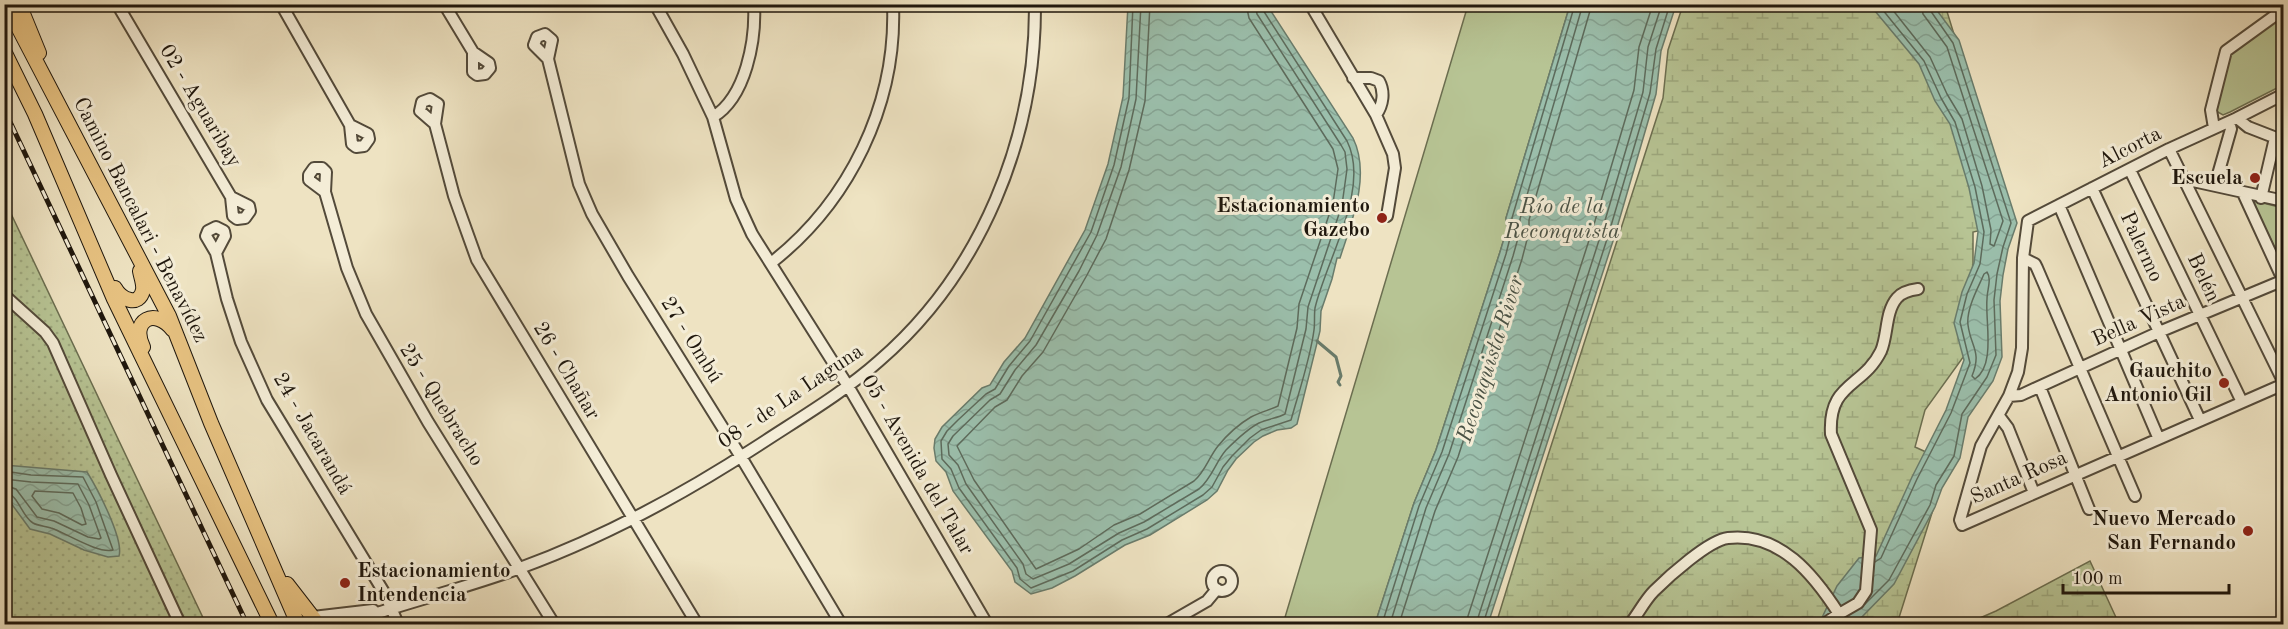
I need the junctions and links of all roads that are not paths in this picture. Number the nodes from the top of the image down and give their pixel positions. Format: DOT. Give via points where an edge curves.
graph roads {
  1 [pos="6,4"];
  2 [pos="19,4"];
  3 [pos="117,4"];
  4 [pos="281,4"];
  5 [pos="444,4"];
  6 [pos="655,4"];
  7 [pos="754,4"];
  8 [pos="893,4"];
  9 [pos="1035,4"];
  10 [pos="1310,4"];
  11 [pos="2283,9"];
  12 [pos="4,51"];
  13 [pos="473,52"];
  14 [pos="548,59"];
  15 [pos="1353,78"];
  16 [pos="2283,94"];
  17 [pos="57,103"];
  18 [pos="1376,115"];
  19 [pos="713,117"];
  20 [pos="2233,120"];
  21 [pos="350,124"];
  22 [pos="435,124"];
  23 [pos="2214,128"];
  24 [pos="2279,139"];
  25 [pos="2169,149"];
  26 [pos="2130,170"];
  27 [pos="2184,179"];
  28 [pos="63,180"];
  29 [pos="2215,185"];
  30 [pos="2092,188"];
  31 [pos="325,192"];
  32 [pos="2243,193"];
  33 [pos="231,197"];
  34 [pos="2260,198"];
  35 [pos="2283,201"];
  36 [pos="2059,206"];
  37 [pos="1386,216"];
  38 [pos="216,253"];
  39 [pos="136,257"];
  40 [pos="2023,258"];
  41 [pos="771,263"];
  42 [pos="2283,280"];
  43 [pos="1918,289"];
  44 [pos="4,295"];
  45 [pos="2241,298"];
  46 [pos="2200,316"];
  47 [pos="2159,332"];
  48 [pos="176,334"];
  49 [pos="2120,351"];
  50 [pos="2079,369"];
  51 [pos="2283,383"];
  52 [pos="848,386"];
  53 [pos="2040,387"];
  54 [pos="2009,396"];
  55 [pos="2242,402"];
  56 [pos="1999,417"];
  57 [pos="2200,420"];
  58 [pos="2158,437"];
  59 [pos="2117,456"];
  60 [pos="741,457"];
  61 [pos="198,469"];
  62 [pos="2074,475"];
  63 [pos="2034,493"];
  64 [pos="2134,496"];
  65 [pos="2089,509"];
  66 [pos="634,519"];
  67 [pos="267,556"];
  68 [pos="520,568"];
  69 [pos="1217,590"];
  70 [pos="391,608"];
  71 [pos="1839,614"];
  72 [pos="315,621"];
  73 [pos="180,624"];
  74 [pos="272,624"];
  75 [pos="298,624"];
  76 [pos="348,624"];
  77 [pos="398,624"];
  78 [pos="554,624"];
  79 [pos="697,624"];
  80 [pos="841,624"];
  81 [pos="987,624"];
  82 [pos="1167,624"];
  83 [pos="1630,624"];
  84 [pos="1824,624"];
  1 -- 17 [label="main road, Camino Bancalari - Benavídez"];
  2 -- 17 [label="main road"];
  3 -- 33 [label="street, 02 - Aguaribay"];
  4 -- 21 [label="street"];
  5 -- 13 [label="street"];
  6 -- 19 [label="street, 05 - Avenida del Talar"];
  7 -- 19 [label="street" via="755,25 745,70 729,104"];
  8 -- 41 [label="street" via="888,73 860,156 828,208"];
  9 -- 52 [label="street, 08 - de La Laguna" via="1035,45 1026,105 1010,162 984,225 952,279 921,319"];
  10 -- 15 [label="street"];
  11 -- 23 [label="street" via="2226,51 2211,110"];
  12 -- 28 [label="main road"];
  14 -- 60 [label="street, 27 - Ombú" via="586,202"];
  15 -- 18 [label="street"];
  15 -- 18 [label="street" via="1379,81 1382,94"];
  16 -- 20 [label="street, Alcorta"];
  17 -- 39 [label="main road, Camino Bancalari - Benavídez"];
  18 -- 37 [label="street" via="1395,168"];
  19 -- 41 [label="street, 05 - Avenida del Talar" via="740,210"];
  20 -- 23 [label="street, Alcorta"];
  20 -- 24 [label="street"];
  20 -- 29 [label="street"];
  22 -- 66 [label="street, 26 - Chañar" via="477,260"];
  23 -- 25 [label="street, Alcorta"];
  24 -- 34 [label="street"];
  25 -- 26 [label="street, Alcorta"];
  25 -- 27 [label="street"];
  26 -- 30 [label="street, Alcorta"];
  26 -- 46 [label="street, Belén"];
  27 -- 29 [label="street"];
  27 -- 45 [label="street"];
  28 -- 39 [label="main road" via="124,299 139,297 143,292"];
  28 -- 61 [label="main road" via="114,299"];
  29 -- 32 [label="street"];
  30 -- 36 [label="street, Alcorta"];
  30 -- 47 [label="street, Palermo"];
  31 -- 68 [label="street, 25 - Quebracho" via="356,292 374,330"];
  32 -- 34 [label="street"];
  32 -- 42 [label="street"];
  34 -- 35 [label="street"];
  36 -- 40 [label="street, Alcorta" via="2028,221"];
  36 -- 49 [label="street"];
  38 -- 70 [label="street, 24 - Jacarandá" via="241,342 267,400"];
  39 -- 48 [label="main road, Camino Bancalari - Benavídez"];
  40 -- 50 [label="street" via="2035,264"];
  40 -- 54 [label="street, Santa Rosa" via="2020,361"];
  41 -- 52 [label="street, 05 - Avenida del Talar"];
  42 -- 45 [label="street, Bella Vista"];
  43 -- 71 [label="street" via="1897,298 1882,349 1834,403 1830,418 1831,434 1871,531 1866,591 1858,603"];
  44 -- 73 [label="street" via="53,343"];
  45 -- 46 [label="street, Bella Vista"];
  45 -- 51 [label="street"];
  46 -- 47 [label="street, Bella Vista"];
  46 -- 55 [label="street, Belén"];
  47 -- 49 [label="street, Bella Vista"];
  47 -- 57 [label="street, Palermo"];
  48 -- 61 [label="main road" via="163,320 152,317 142,324 139,333"];
  48 -- 67 [label="main road, Camino Bancalari - Benavídez"];
  49 -- 50 [label="street, Bella Vista"];
  49 -- 58 [label="street"];
  50 -- 53 [label="street, Bella Vista"];
  50 -- 59 [label="street"];
  51 -- 55 [label="street, Santa Rosa"];
  52 -- 60 [label="street, 08 - de La Laguna"];
  52 -- 81 [label="street, 05 - Avenida del Talar"];
  53 -- 54 [label="street, Bella Vista"];
  53 -- 62 [label="street"];
  54 -- 56 [label="street, Santa Rosa"];
  55 -- 57 [label="street, Santa Rosa"];
  56 -- 63 [label="street" via="2008,428"];
  56 -- 63 [label="street, Santa Rosa" via="1981,446 1960,520 1962,525"];
  57 -- 58 [label="street, Santa Rosa"];
  58 -- 59 [label="street, Santa Rosa"];
  59 -- 62 [label="street, Santa Rosa"];
  59 -- 64 [label="street"];
  60 -- 66 [label="street, 08 - de La Laguna"];
  60 -- 80 [label="street, 27 - Ombú"];
  61 -- 74 [label="main road"];
  62 -- 63 [label="street, Santa Rosa"];
  62 -- 65 [label="street"];
  66 -- 68 [label="street, 08 - de La Laguna"];
  66 -- 79 [label="street, 26 - Chañar"];
  67 -- 72 [label="main road"];
  67 -- 75 [label="main road, Camino Bancalari - Benavídez"];
  68 -- 70 [label="street, 08 - de La Laguna"];
  68 -- 78 [label="street, 25 - Quebracho"];
  69 -- 82 [label="street" via="1207,601"];
  70 -- 72 [label="street, 08 - de La Laguna"];
  70 -- 76 [label="street, 08 - de La Laguna"];
  70 -- 77 [label="street, 24 - Jacarandá"];
  71 -- 83 [label="street" via="1821,586 1781,548 1727,538 1708,546 1653,592"];
  71 -- 84 [label="street"];
}
